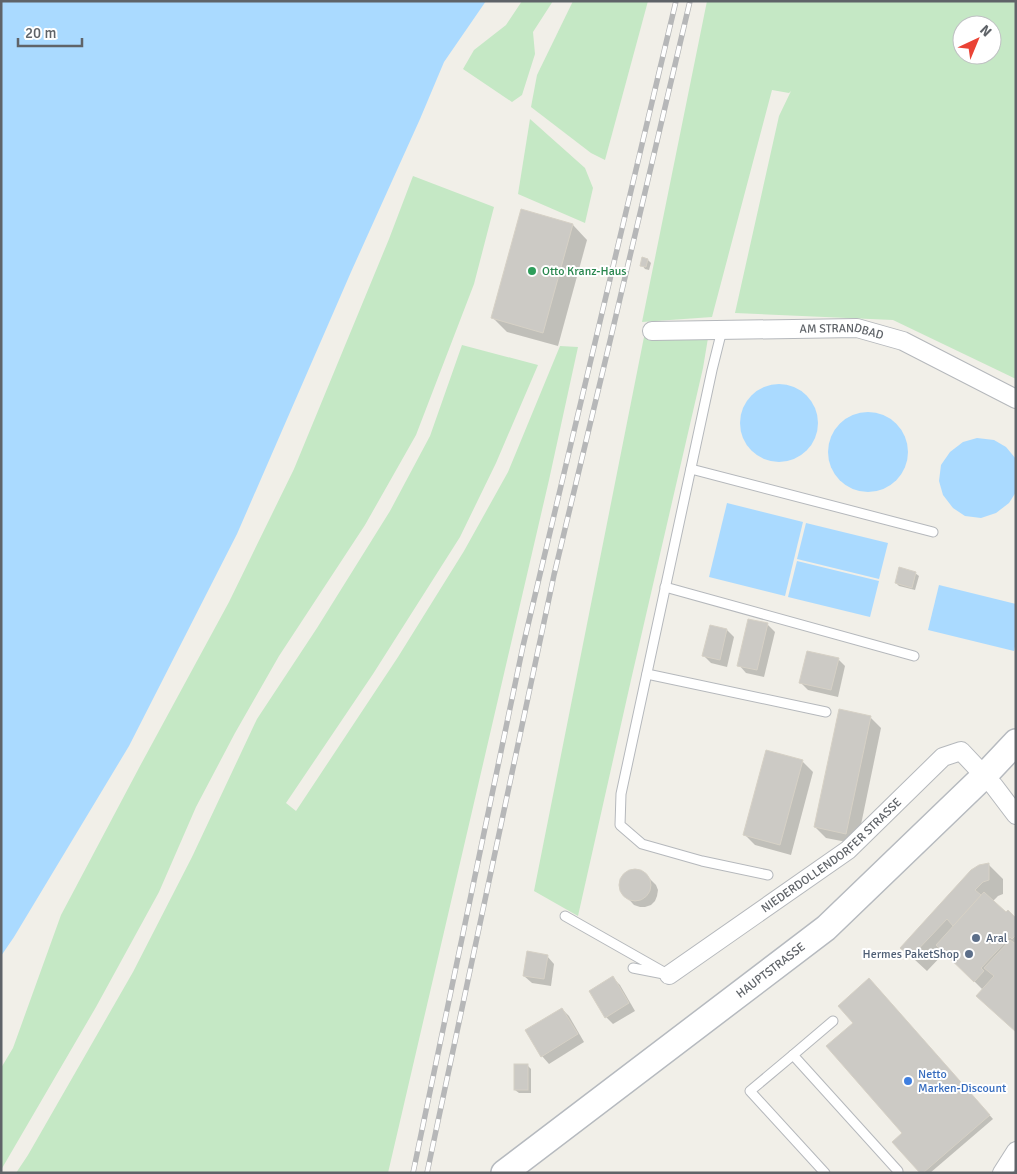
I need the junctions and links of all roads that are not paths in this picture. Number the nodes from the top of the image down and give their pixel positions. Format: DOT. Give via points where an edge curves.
graph roads {
  1 [pos="722,330"];
  2 [pos="652,331"];
  3 [pos="1016,399"];
  4 [pos="691,469"];
  5 [pos="933,532"];
  6 [pos="665,587"];
  7 [pos="914,656"];
  8 [pos="646,674"];
  9 [pos="826,712"];
  10 [pos="1016,742"];
  11 [pos="985,775"];
  12 [pos="1016,815"];
  13 [pos="768,875"];
  14 [pos="565,916"];
  15 [pos="633,968"];
  16 [pos="669,975"];
  17 [pos="833,1022"];
  18 [pos="793,1055"];
  19 [pos="1016,1151"];
  20 [pos="504,1173"];
  21 [pos="825,1173"];
  22 [pos="898,1173"];
  23 [pos="1002,1173"];
  1 -- 2 [label="street, AM STRANDBAD"];
  1 -- 3 [label="street, AM STRANDBAD" via="857,328 903,341"];
  1 -- 4 [label="lane"];
  4 -- 5 [label="lane"];
  4 -- 6 [label="lane"];
  6 -- 7 [label="lane"];
  6 -- 8 [label="lane"];
  8 -- 9 [label="lane"];
  8 -- 13 [label="lane" via="621,794 620,825 642,844"];
  10 -- 11 [label="main road, HAUPTSTRASSE"];
  11 -- 12 [label="street"];
  11 -- 16 [label="street, NIEDERDOLLENDORFER STRASSE" via="961,751 943,757 848,850"];
  11 -- 20 [label="main road, HAUPTSTRASSE" via="826,928"];
  14 -- 16 [label="lane"];
  15 -- 16 [label="lane"];
  17 -- 18 [label="lane"];
  18 -- 21 [label="lane" via="750,1091"];
  18 -- 22 [label="lane"];
  19 -- 23 [label="street"];
}
